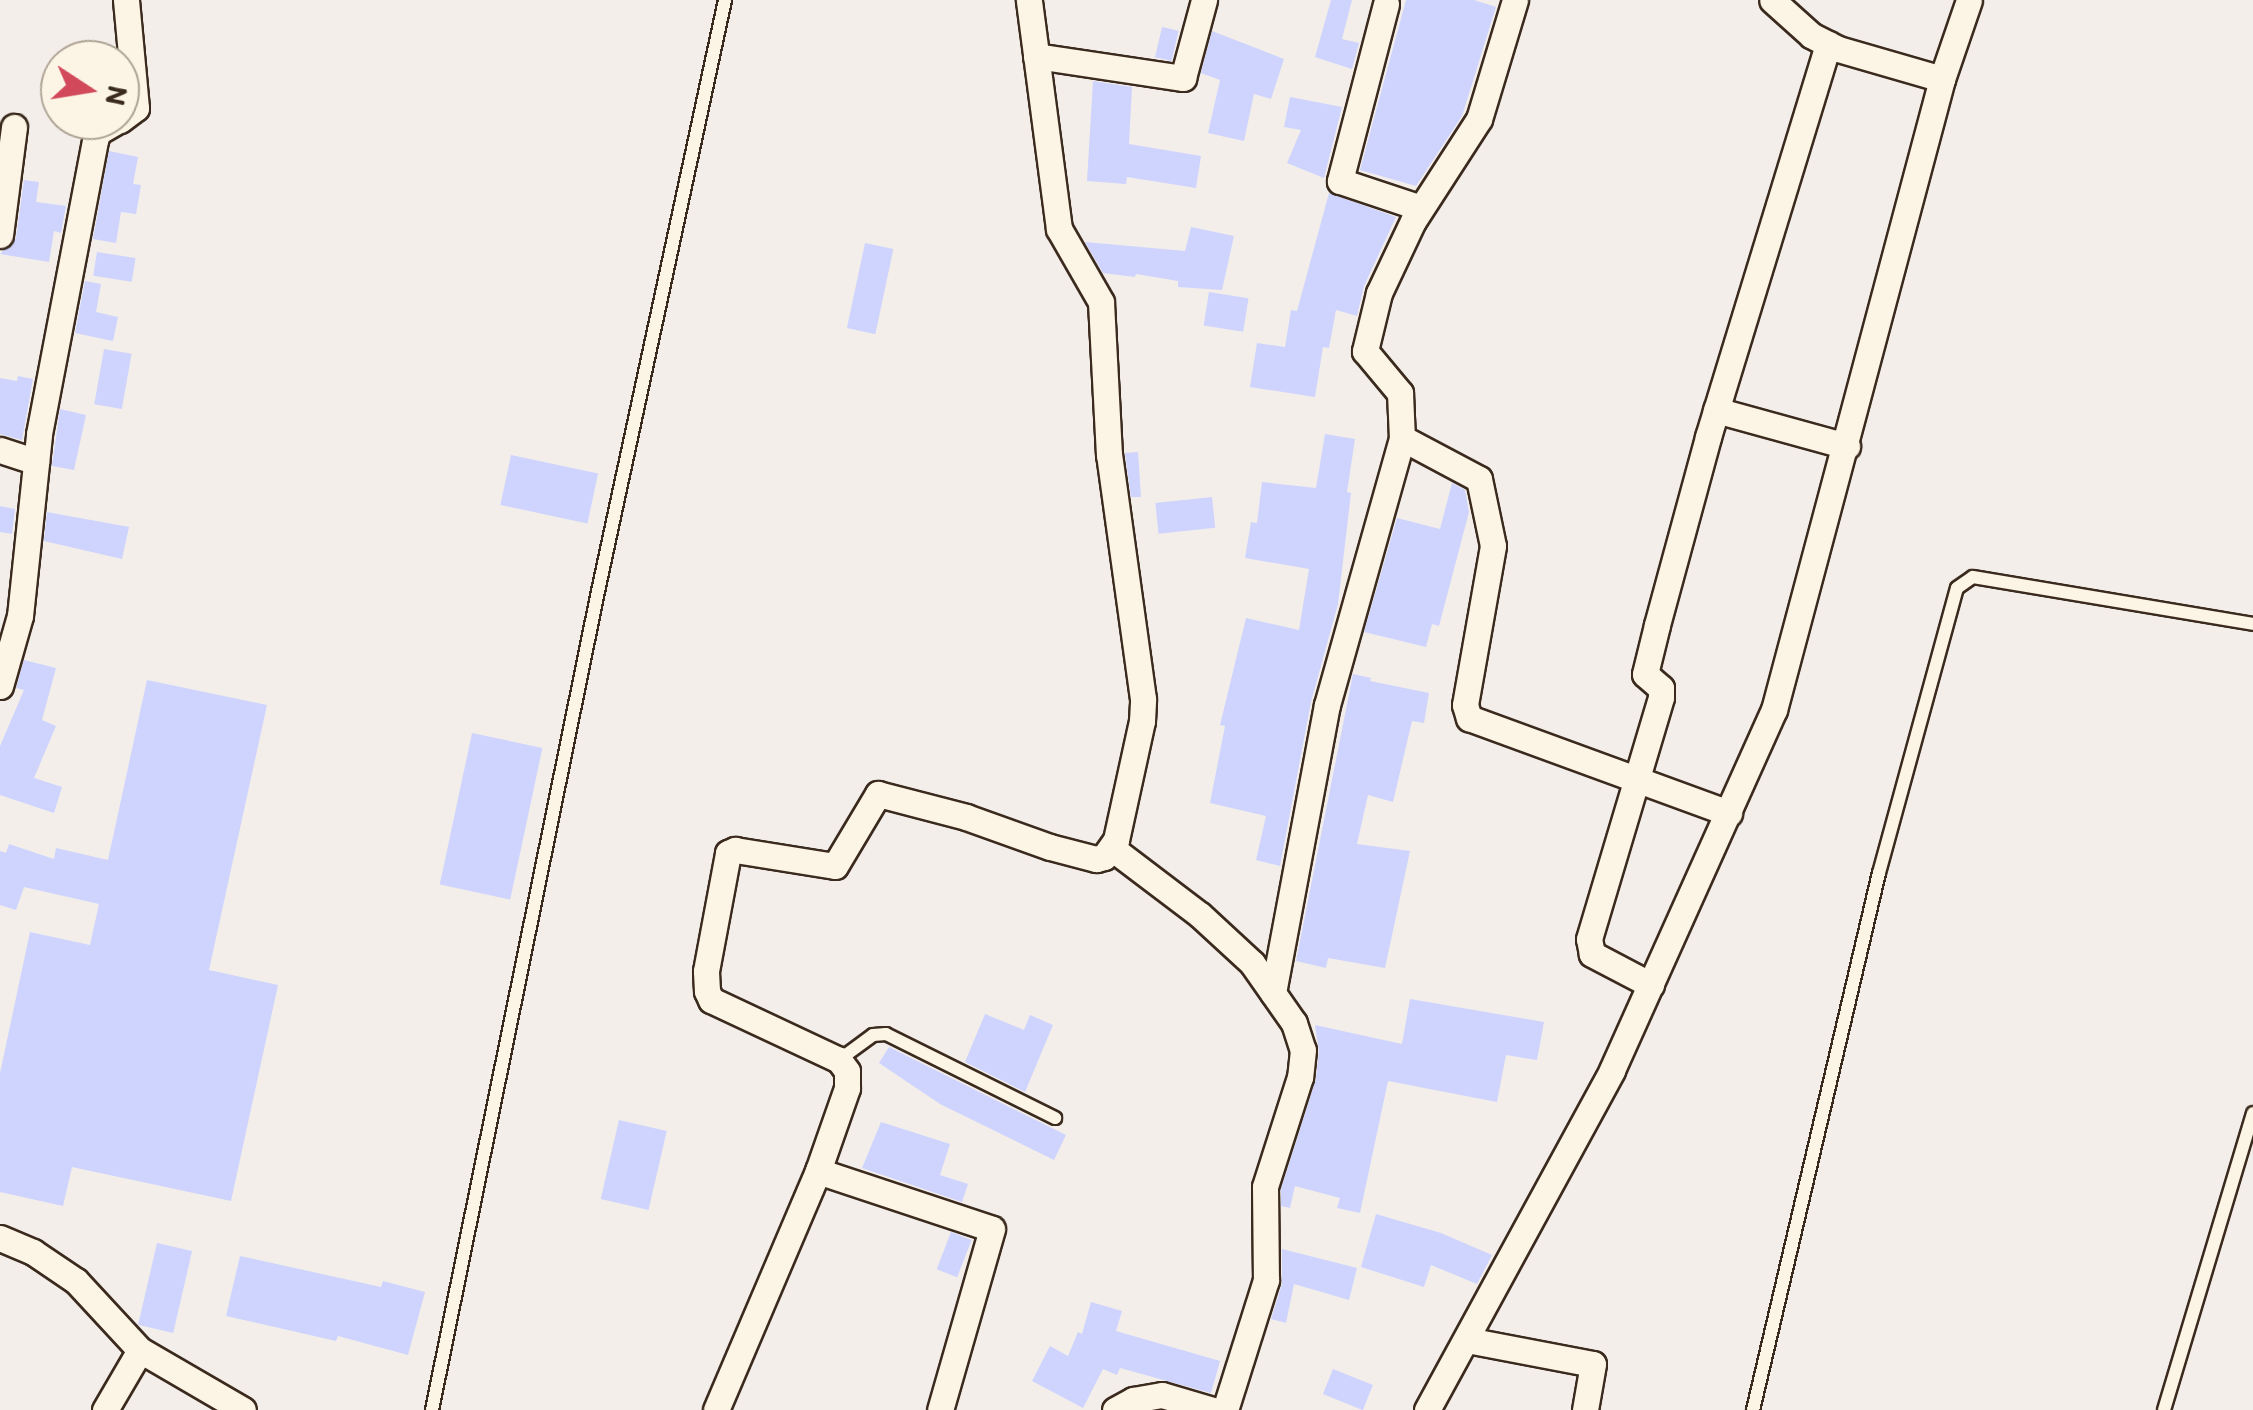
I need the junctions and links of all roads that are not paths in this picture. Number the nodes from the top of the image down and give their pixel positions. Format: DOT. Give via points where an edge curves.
graph roads {
  1 [pos="126,0"];
  2 [pos="725,0"];
  3 [pos="1029,0"];
  4 [pos="1204,0"];
  5 [pos="1515,0"];
  6 [pos="1772,0"];
  7 [pos="1969,0"];
  8 [pos="1386,4"];
  9 [pos="130,40"];
  10 [pos="1828,44"];
  11 [pos="1036,56"];
  12 [pos="1942,78"];
  13 [pos="14,127"];
  14 [pos="95,140"];
  15 [pos="1420,208"];
  16 [pos="0,235"];
  17 [pos="1716,410"];
  18 [pos="1402,438"];
  19 [pos="1846,446"];
  20 [pos="0,450"];
  21 [pos="36,462"];
  22 [pos="2253,624"];
  23 [pos="0,686"];
  24 [pos="1638,782"];
  25 [pos="1729,813"];
  26 [pos="1113,849"];
  27 [pos="1650,985"];
  28 [pos="1273,993"];
  29 [pos="838,1060"];
  30 [pos="2253,1113"];
  31 [pos="1055,1118"];
  32 [pos="818,1171"];
  33 [pos="0,1238"];
  34 [pos="1467,1340"];
  35 [pos="140,1350"];
  36 [pos="105,1410"];
  37 [pos="244,1410"];
  38 [pos="432,1410"];
  39 [pos="716,1410"];
  40 [pos="940,1410"];
  41 [pos="1115,1410"];
  42 [pos="1213,1410"];
  43 [pos="1225,1410"];
  44 [pos="1427,1410"];
  45 [pos="1585,1410"];
  46 [pos="1752,1410"];
  47 [pos="2164,1410"];
  1 -- 9 [label="street"];
  2 -- 38 [label="lane"];
  3 -- 11 [label="street"];
  4 -- 11 [label="street" via="1183,78"];
  5 -- 15 [label="street" via="1477,124"];
  6 -- 10 [label="street"];
  7 -- 12 [label="street"];
  8 -- 15 [label="street" via="1340,181"];
  10 -- 12 [label="street"];
  10 -- 17 [label="street"];
  11 -- 26 [label="street" via="1059,229 1101,302 1109,455 1143,699"];
  12 -- 19 [label="street"];
  13 -- 16 [label="street"];
  14 -- 21 [label="street"];
  15 -- 18 [label="street" via="1380,293 1365,350 1400,393"];
  17 -- 19 [label="street"];
  17 -- 24 [label="street" via="1645,671 1662,692"];
  18 -- 24 [label="street" via="1480,479 1493,546 1465,705 1470,718"];
  18 -- 28 [label="street" via="1327,705"];
  19 -- 25 [label="street" via="1786,678"];
  20 -- 21 [label="street"];
  21 -- 23 [label="street" via="20,616"];
  22 -- 46 [label="lane" via="1973,576 1957,588 1879,874"];
  24 -- 25 [label="street"];
  24 -- 27 [label="street" via="1588,946"];
  25 -- 27 [label="street"];
  26 -- 28 [label="street" via="1200,915 1252,963"];
  26 -- 29 [label="street" via="1096,859 878,794 835,866 730,851 706,971 712,1000"];
  27 -- 34 [label="street" via="1612,1070"];
  28 -- 43 [label="street" via="1294,1023 1302,1066 1265,1187 1266,1280"];
  29 -- 31 [label="lane" via="873,1035 886,1034"];
  29 -- 32 [label="street" via="848,1088"];
  30 -- 47 [label="lane"];
  32 -- 39 [label="street"];
  32 -- 40 [label="street" via="992,1228"];
  33 -- 35 [label="street" via="76,1281"];
  34 -- 44 [label="street"];
  34 -- 45 [label="street" via="1593,1364"];
  35 -- 36 [label="street"];
  35 -- 37 [label="street"];
  41 -- 42 [label="street" via="1162,1395"];
}
